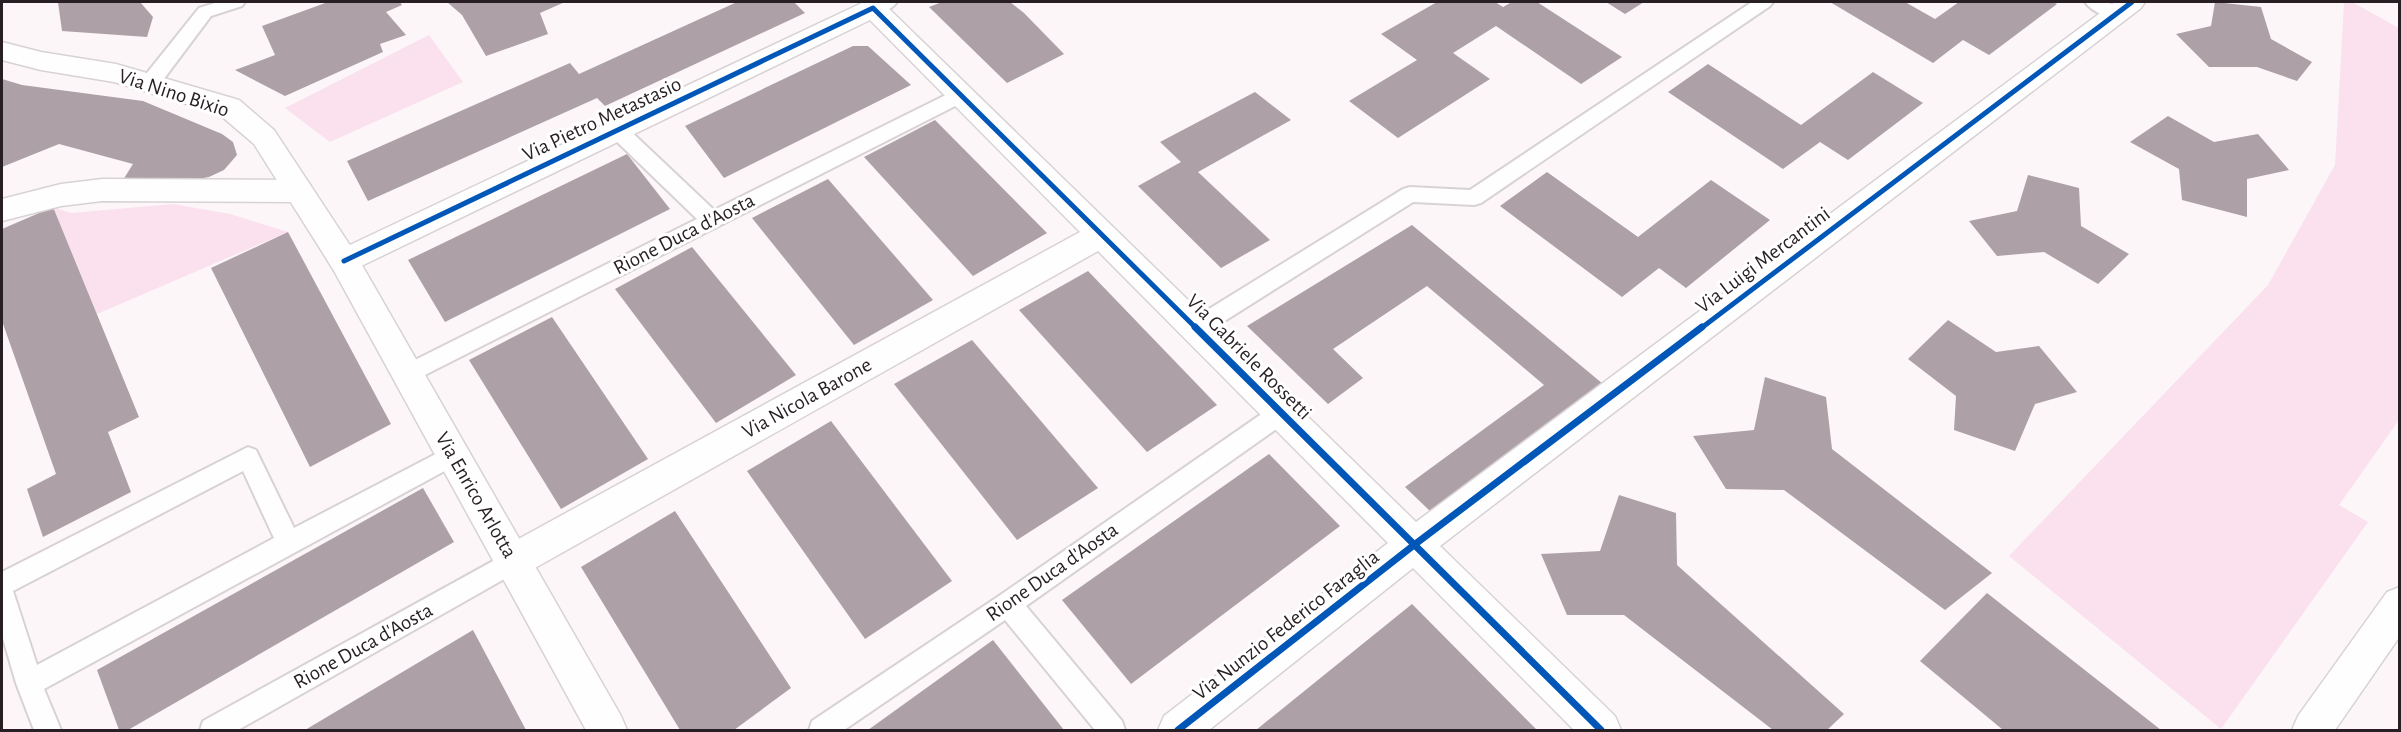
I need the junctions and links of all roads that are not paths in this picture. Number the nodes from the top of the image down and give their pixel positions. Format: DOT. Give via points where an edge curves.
graph roads {
  1 [pos="188,2"];
  2 [pos="236,2"];
  3 [pos="1764,2"];
  4 [pos="877,4"];
  5 [pos="2114,6"];
  6 [pos="205,12"];
  7 [pos="2,51"];
  8 [pos="150,83"];
  9 [pos="960,95"];
  10 [pos="617,130"];
  11 [pos="298,191"];
  12 [pos="2,210"];
  13 [pos="711,220"];
  14 [pos="1101,235"];
  15 [pos="345,261"];
  16 [pos="1196,328"];
  17 [pos="407,374"];
  18 [pos="1281,413"];
  19 [pos="453,455"];
  20 [pos="289,543"];
  21 [pos="1414,545"];
  22 [pos="513,561"];
  23 [pos="2,584"];
  24 [pos="2,594"];
  25 [pos="1008,604"];
  26 [pos="2400,604"];
  27 [pos="30,683"];
  28 [pos="47,730"];
  29 [pos="213,730"];
  30 [pos="607,730"];
  31 [pos="822,730"];
  32 [pos="1112,730"];
  33 [pos="1178,730"];
  34 [pos="1601,730"];
  35 [pos="2312,730"];
  1 -- 6 [label="lane"];
  2 -- 6 [label="lane"];
  3 -- 16 [label="lane" via="1474,198 1410,195"];
  4 -- 9 [label="street, Via Gabriele Rossetti"];
  4 -- 10 [label="street, Via Pietro Metastasio"];
  5 -- 21 [label="street, Via Luigi Mercantini"];
  6 -- 8 [label="lane"];
  7 -- 8 [label="street, Via Nino Bixio"];
  8 -- 11 [label="street, Via Nino Bixio" via="229,107 264,137"];
  9 -- 13 [label="lane, Rione Duca d'Aosta"];
  9 -- 14 [label="street, Via Gabriele Rossetti"];
  10 -- 13 [label="lane"];
  10 -- 15 [label="street, Via Pietro Metastasio"];
  11 -- 12 [label="street" via="102,190 61,195"];
  11 -- 15 [label="street, Via Nino Bixio"];
  13 -- 17 [label="lane, Rione Duca d'Aosta"];
  14 -- 16 [label="street, Via Gabriele Rossetti"];
  14 -- 22 [label="street, Via Nicola Barone"];
  15 -- 17 [label="street, Via Enrico Arlotta"];
  16 -- 18 [label="street, Via Gabriele Rossetti"];
  17 -- 19 [label="street, Via Enrico Arlotta"];
  18 -- 21 [label="street, Via Gabriele Rossetti"];
  18 -- 25 [label="lane, Rione Duca d'Aosta"];
  19 -- 20 [label="lane"];
  19 -- 22 [label="street, Via Enrico Arlotta"];
  20 -- 23 [label="lane" via="248,456"];
  20 -- 27 [label="lane"];
  21 -- 33 [label="street, Via Nunzio Federico Faraglia"];
  21 -- 34 [label="street, Via Gabriele Rossetti"];
  22 -- 29 [label="lane, Rione Duca d'Aosta"];
  22 -- 30 [label="street, Via Enrico Arlotta"];
  24 -- 27 [label="lane"];
  25 -- 31 [label="lane, Rione Duca d'Aosta"];
  25 -- 32 [label="lane"];
  26 -- 35 [label="street"];
  27 -- 28 [label="lane"];
}
